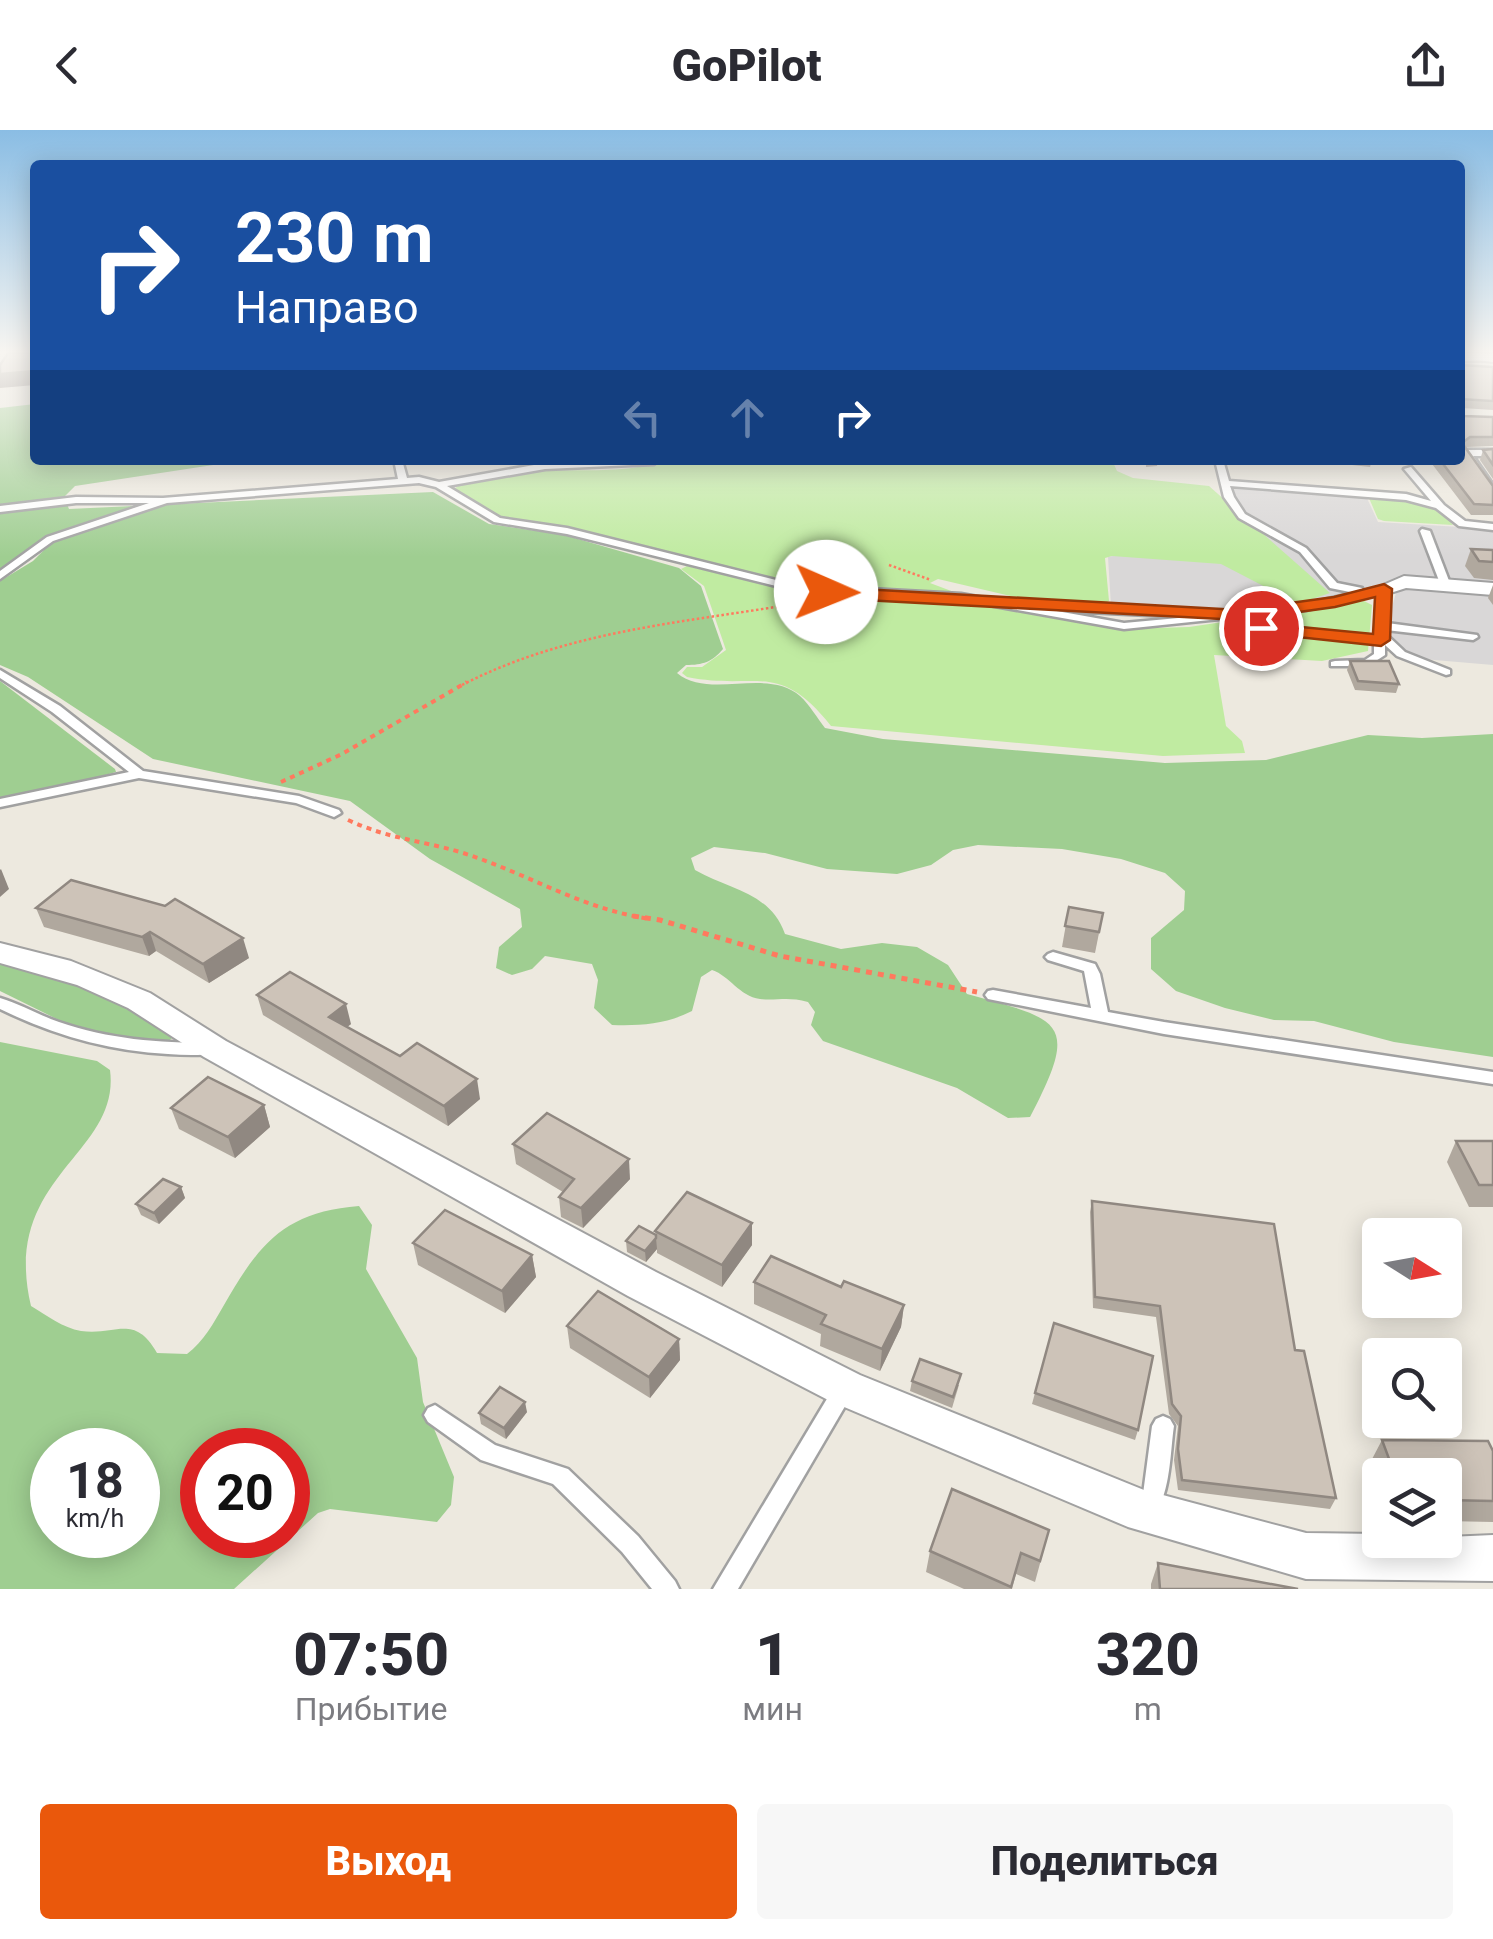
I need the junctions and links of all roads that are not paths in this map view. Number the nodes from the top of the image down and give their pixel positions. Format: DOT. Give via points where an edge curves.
graph roads {
  1 [pos="1493,453"];
  2 [pos="400,465"];
  3 [pos="576,465"];
  4 [pos="1221,465"];
  5 [pos="1408,469"];
  6 [pos="404,480"];
  7 [pos="1226,483"];
  8 [pos="440,485"];
  9 [pos="1493,492"];
  10 [pos="166,500"];
  11 [pos="1440,506"];
  12 [pos="0,509"];
  13 [pos="1493,527"];
  14 [pos="1425,531"];
  15 [pos="0,576"];
  16 [pos="1446,586"];
  17 [pos="1384,589"];
  18 [pos="1493,589"];
  19 [pos="1261,628"];
  20 [pos="1382,634"];
  21 [pos="1473,637"];
  22 [pos="1335,664"];
  23 [pos="1446,672"];
  24 [pos="0,673"];
  25 [pos="140,774"];
  26 [pos="0,804"];
  27 [pos="334,814"];
  28 [pos="0,953"];
  29 [pos="1052,957"];
  30 [pos="992,995"];
  31 [pos="0,1004"];
  32 [pos="1102,1016"];
  33 [pos="215,1049"];
  34 [pos="1493,1078"];
  35 [pos="845,1388"];
  36 [pos="435,1415"];
  37 [pos="1164,1426"];
  38 [pos="1144,1512"];
  39 [pos="1493,1558"];
  40 [pos="666,1589"];
  41 [pos="724,1589"];
  1 -- 9 [label="lane" via="1467,453"];
  2 -- 6 [label="lane"];
  3 -- 8 [label="lane"];
  4 -- 7 [label="lane"];
  5 -- 11 [label="lane"];
  6 -- 8 [label="lane"];
  6 -- 10 [label="lane"];
  7 -- 11 [label="lane" via="1406,497"];
  7 -- 17 [label="lane" via="1242,516 1303,550 1334,586"];
  8 -- 17 [label="lane" via="512,525 567,531 796,588 1240,615"];
  10 -- 12 [label="lane"];
  10 -- 15 [label="lane" via="50,539"];
  11 -- 13 [label="lane" via="1462,524"];
  14 -- 16 [label="lane"];
  16 -- 17 [label="street" via="1404,582"];
  16 -- 18 [label="street"];
  17 -- 20 [label="lane"];
  19 -- 20 [label="lane"];
  20 -- 21 [label="lane"];
  20 -- 22 [label="lane" via="1380,656"];
  20 -- 23 [label="lane" via="1401,654"];
  24 -- 25 [label="lane"];
  25 -- 26 [label="lane"];
  25 -- 27 [label="lane" via="299,800"];
  28 -- 33 [label="street" via="104,980"];
  29 -- 32 [label="lane" via="1090,968 1092,998"];
  30 -- 32 [label="lane"];
  31 -- 33 [label="lane" via="95,1040"];
  32 -- 34 [label="lane"];
  33 -- 35 [label="street"];
  35 -- 38 [label="street"];
  35 -- 41 [label="lane"];
  36 -- 40 [label="lane" via="489,1453 560,1476"];
  37 -- 38 [label="lane" via="1153,1498"];
  38 -- 39 [label="street" via="1306,1556"];
}
